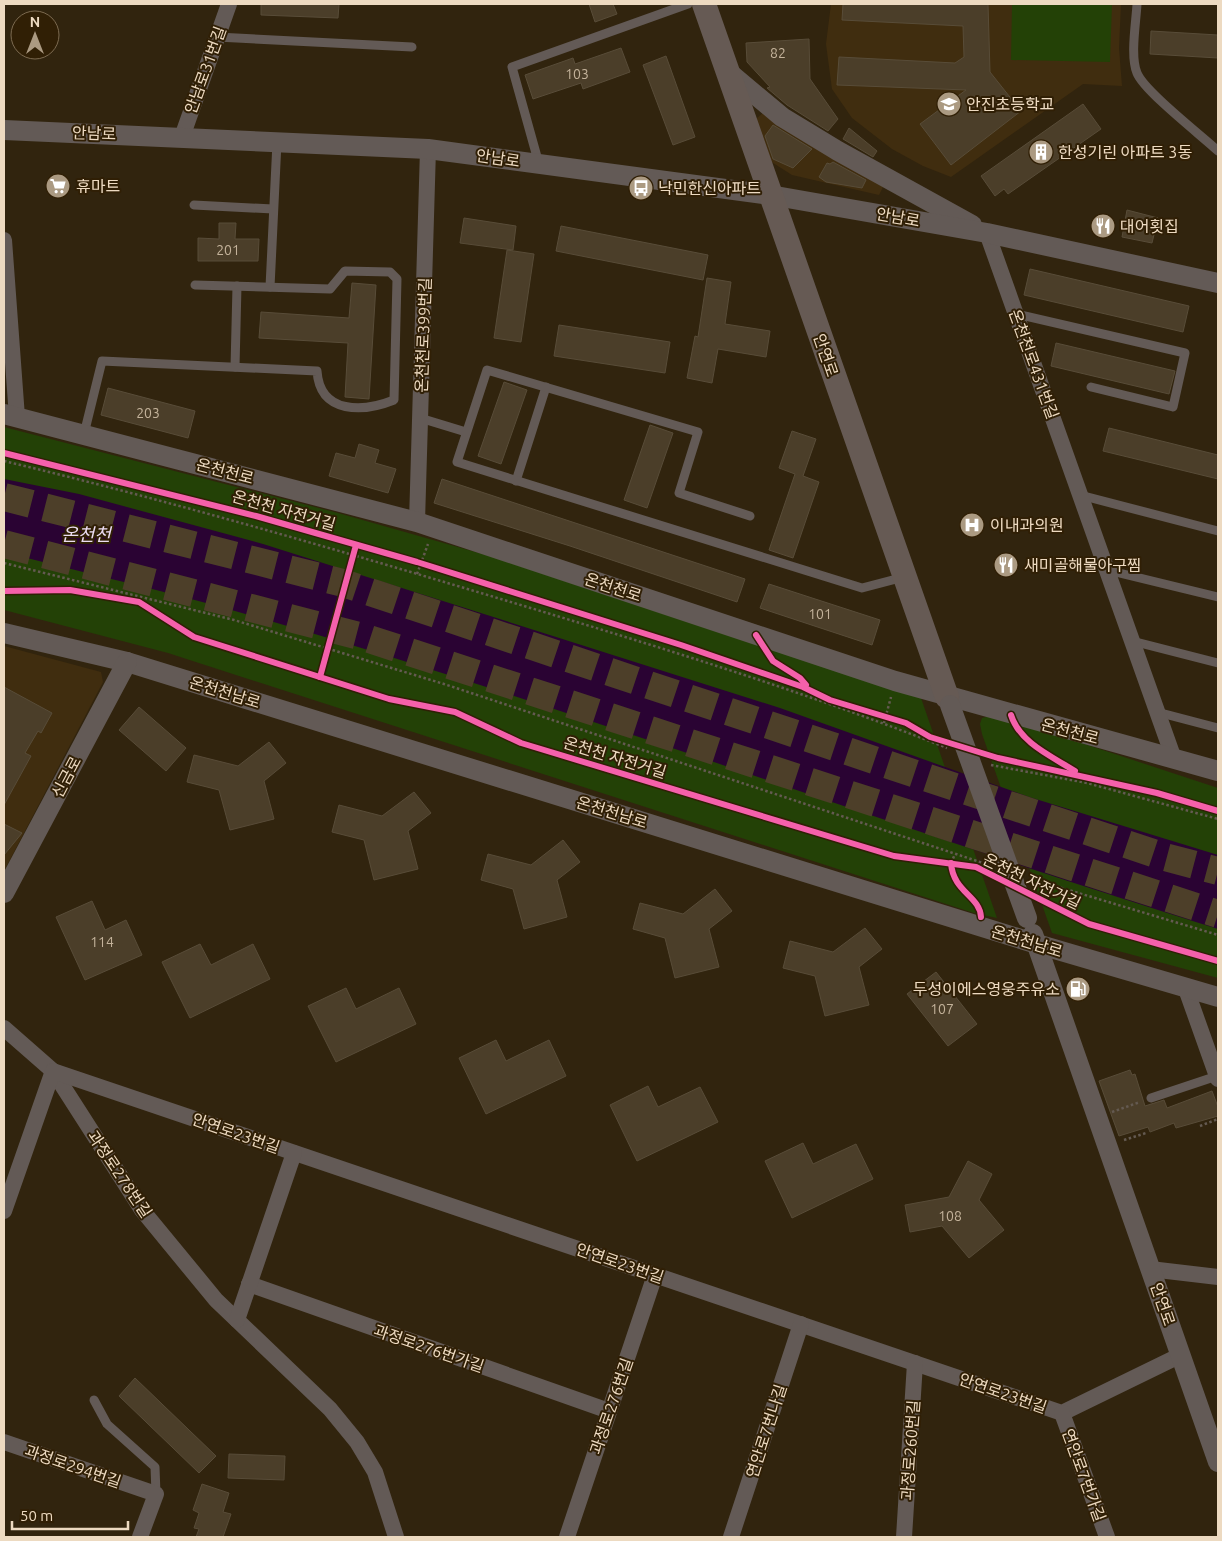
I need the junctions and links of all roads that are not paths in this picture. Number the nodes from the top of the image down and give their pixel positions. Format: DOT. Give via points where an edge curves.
graph roads {
  1 [pos="230,4"];
  2 [pos="688,4"];
  3 [pos="704,4"];
  4 [pos="1137,4"];
  5 [pos="217,37"];
  6 [pos="412,47"];
  7 [pos="727,71"];
  8 [pos="4,130"];
  9 [pos="182,137"];
  10 [pos="277,142"];
  11 [pos="428,149"];
  12 [pos="1218,151"];
  13 [pos="539,164"];
  14 [pos="770,195"];
  15 [pos="194,206"];
  16 [pos="274,208"];
  17 [pos="987,233"];
  18 [pos="4,240"];
  19 [pos="1218,283"];
  20 [pos="195,285"];
  21 [pos="237,286"];
  22 [pos="270,287"];
  23 [pos="1016,314"];
  24 [pos="235,367"];
  25 [pos="546,387"];
  26 [pos="1091,387"];
  27 [pos="10,416"];
  28 [pos="420,418"];
  29 [pos="466,432"];
  30 [pos="84,434"];
  31 [pos="516,480"];
  32 [pos="1080,495"];
  33 [pos="750,516"];
  34 [pos="425,525"];
  35 [pos="1218,531"];
  36 [pos="1107,570"];
  37 [pos="905,577"];
  38 [pos="1218,597"];
  39 [pos="4,633"];
  40 [pos="1132,641"];
  41 [pos="127,662"];
  42 [pos="1218,663"];
  43 [pos="948,701"];
  44 [pos="1157,712"];
  45 [pos="1218,728"];
  46 [pos="1174,759"];
  47 [pos="1218,771"];
  48 [pos="4,893"];
  49 [pos="1037,944"];
  50 [pos="1186,989"];
  51 [pos="1218,997"];
  52 [pos="4,1028"];
  53 [pos="53,1071"];
  54 [pos="1218,1078"];
  55 [pos="1151,1098"];
  56 [pos="294,1153"];
  57 [pos="4,1211"];
  58 [pos="1150,1269"];
  59 [pos="655,1275"];
  60 [pos="1218,1277"];
  61 [pos="249,1284"];
  62 [pos="237,1320"];
  63 [pos="801,1324"];
  64 [pos="1180,1355"];
  65 [pos="916,1363"];
  66 [pos="94,1400"];
  67 [pos="609,1412"];
  68 [pos="1062,1413"];
  69 [pos="4,1442"];
  70 [pos="1218,1462"];
  71 [pos="156,1494"];
  72 [pos="140,1537"];
  73 [pos="396,1537"];
  74 [pos="567,1537"];
  75 [pos="731,1537"];
  76 [pos="904,1537"];
  77 [pos="1107,1537"];
  1 -- 5 [label="street, 안남로31번길"];
  2 -- 13 [label="lane" via="512,67"];
  3 -- 7 [label="main road, 안연로"];
  4 -- 12 [label="lane" via="1134,47 1137,73 1155,94"];
  5 -- 6 [label="lane"];
  5 -- 9 [label="street, 안남로31번길"];
  7 -- 14 [label="main road, 안연로"];
  7 -- 17 [label="street, 안남로" via="790,122"];
  8 -- 9 [label="street, 안남로"];
  9 -- 10 [label="street, 안남로"];
  10 -- 11 [label="street, 안남로"];
  10 -- 16 [label="lane"];
  11 -- 13 [label="street, 안남로"];
  11 -- 28 [label="street, 온천천로399번길"];
  13 -- 14 [label="street, 안남로"];
  14 -- 17 [label="street, 안남로"];
  14 -- 37 [label="main road, 안연로"];
  15 -- 16 [label="lane"];
  16 -- 22 [label="lane"];
  17 -- 19 [label="street, 안남로"];
  17 -- 23 [label="street, 온천천로431번길"];
  18 -- 27 [label="street"];
  20 -- 21 [label="lane"];
  21 -- 22 [label="lane"];
  21 -- 24 [label="lane"];
  22 -- 24 [label="lane" via="330,289 345,271 393,274 397,279 394,400 374,408 345,408 320,388 317,371"];
  23 -- 26 [label="lane" via="1185,352 1173,407"];
  23 -- 32 [label="street, 온천천로431번길"];
  24 -- 30 [label="lane" via="102,361"];
  25 -- 29 [label="lane" via="487,370"];
  25 -- 31 [label="lane"];
  25 -- 33 [label="lane" via="698,432 680,494"];
  27 -- 30 [label="street, 온천천로"];
  28 -- 29 [label="lane"];
  28 -- 34 [label="street, 온천천로399번길"];
  29 -- 31 [label="lane" via="457,462"];
  30 -- 34 [label="street, 온천천로"];
  31 -- 37 [label="lane" via="862,588"];
  32 -- 35 [label="lane"];
  32 -- 36 [label="street, 온천천로431번길"];
  34 -- 43 [label="street, 온천천로"];
  36 -- 38 [label="lane"];
  36 -- 40 [label="street, 온천천로431번길"];
  37 -- 43 [label="main road, 안연로"];
  39 -- 41 [label="street, 온천천남로"];
  40 -- 42 [label="lane"];
  40 -- 44 [label="street, 온천천로431번길"];
  41 -- 48 [label="street, 신금로"];
  41 -- 49 [label="street, 온천천남로"];
  43 -- 46 [label="street, 온천천로"];
  43 -- 49 [label="street, 안연로, bridge"];
  44 -- 45 [label="lane"];
  44 -- 46 [label="street, 온천천로431번길"];
  46 -- 47 [label="street, 온천천로"];
  49 -- 50 [label="street, 온천천남로"];
  49 -- 58 [label="street, 안연로"];
  50 -- 51 [label="street, 온천천남로"];
  50 -- 54 [label="street"];
  52 -- 53 [label="street, 과정로278번길"];
  53 -- 56 [label="street, 안연로23번길"];
  53 -- 57 [label="street"];
  53 -- 62 [label="street, 과정로278번길" via="142,1210 216,1300"];
  54 -- 55 [label="lane"];
  56 -- 59 [label="street, 안연로23번길"];
  56 -- 61 [label="street"];
  58 -- 60 [label="street"];
  58 -- 64 [label="street, 안연로"];
  59 -- 63 [label="street, 안연로23번길"];
  59 -- 67 [label="street, 과정로276번길"];
  61 -- 62 [label="street"];
  61 -- 67 [label="street, 과정로276번가길"];
  62 -- 73 [label="street, 과정로278번길" via="330,1409 357,1442 375,1472"];
  63 -- 65 [label="street, 안연로23번길"];
  63 -- 75 [label="street, 연안로7번나길"];
  64 -- 68 [label="street, 안연로23번길"];
  64 -- 70 [label="street, 안연로"];
  65 -- 68 [label="street, 안연로23번길"];
  65 -- 76 [label="street, 과정로260번길"];
  66 -- 71 [label="lane" via="107,1424 155,1467"];
  67 -- 74 [label="street, 과정로276번길"];
  68 -- 77 [label="street, 연안로7번가길"];
  69 -- 71 [label="street, 과정로294번길"];
  71 -- 72 [label="street"];
}
